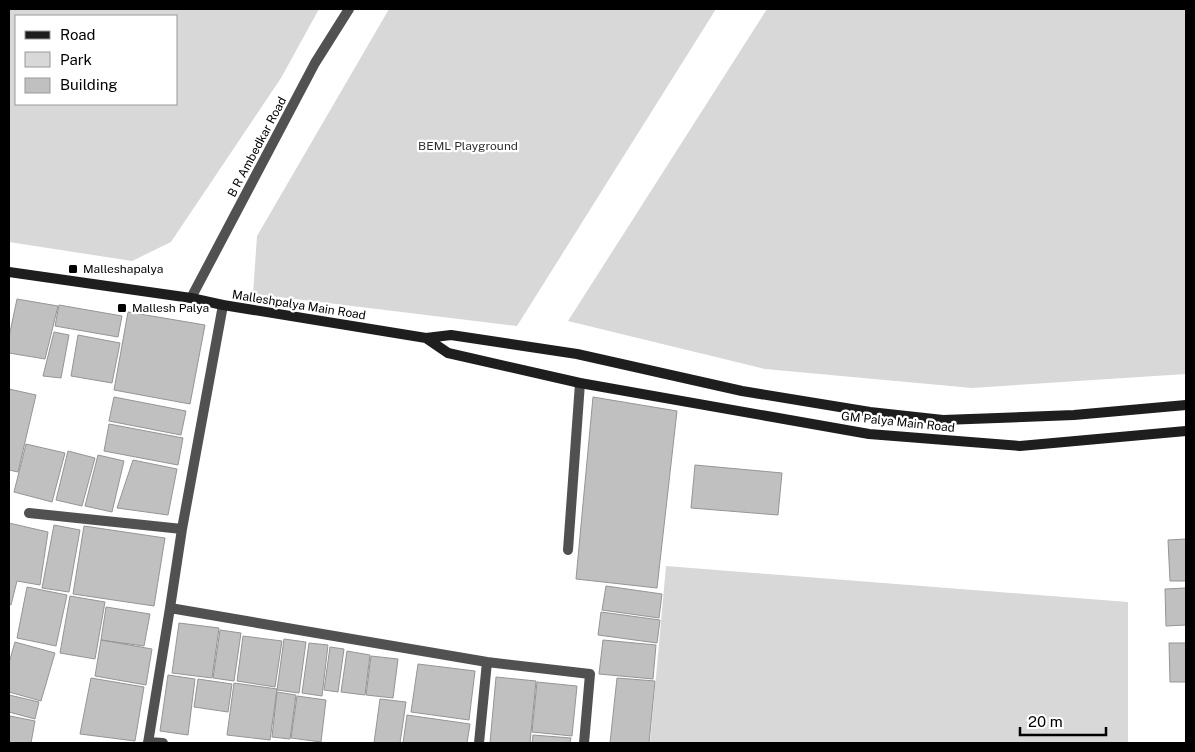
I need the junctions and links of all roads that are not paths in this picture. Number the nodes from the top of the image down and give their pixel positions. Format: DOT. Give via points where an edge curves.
graph roads {
  1 [pos="349,9"];
  2 [pos="9,272"];
  3 [pos="191,298"];
  4 [pos="223,305"];
  5 [pos="426,338"];
  6 [pos="580,384"];
  7 [pos="1186,405"];
  8 [pos="1186,431"];
  9 [pos="29,513"];
  10 [pos="182,528"];
  11 [pos="568,550"];
  12 [pos="170,608"];
  13 [pos="487,662"];
  14 [pos="148,742"];
  15 [pos="163,743"];
  16 [pos="479,743"];
  17 [pos="584,743"];
  1 -- 3 [label="street, B R Ambedkar Road" via="315,64"];
  2 -- 3 [label="main road, Malleshpalya Main Road"];
  3 -- 4 [label="main road, Malleshpalya Main Road"];
  4 -- 5 [label="main road, Malleshpalya Main Road"];
  4 -- 10 [label="street"];
  5 -- 6 [label="main road, Malleshpalya Main Road" via="448,352"];
  5 -- 7 [label="main road" via="451,335 577,354 742,391 870,412 943,420 1074,415"];
  6 -- 8 [label="main road, GM Palya Main Road" via="869,434 1020,446"];
  6 -- 11 [label="street"];
  9 -- 10 [label="street"];
  10 -- 12 [label="street"];
  12 -- 13 [label="street"];
  12 -- 14 [label="street"];
  13 -- 16 [label="street"];
  13 -- 17 [label="street" via="590,674"];
  14 -- 15 [label="street"];
}
